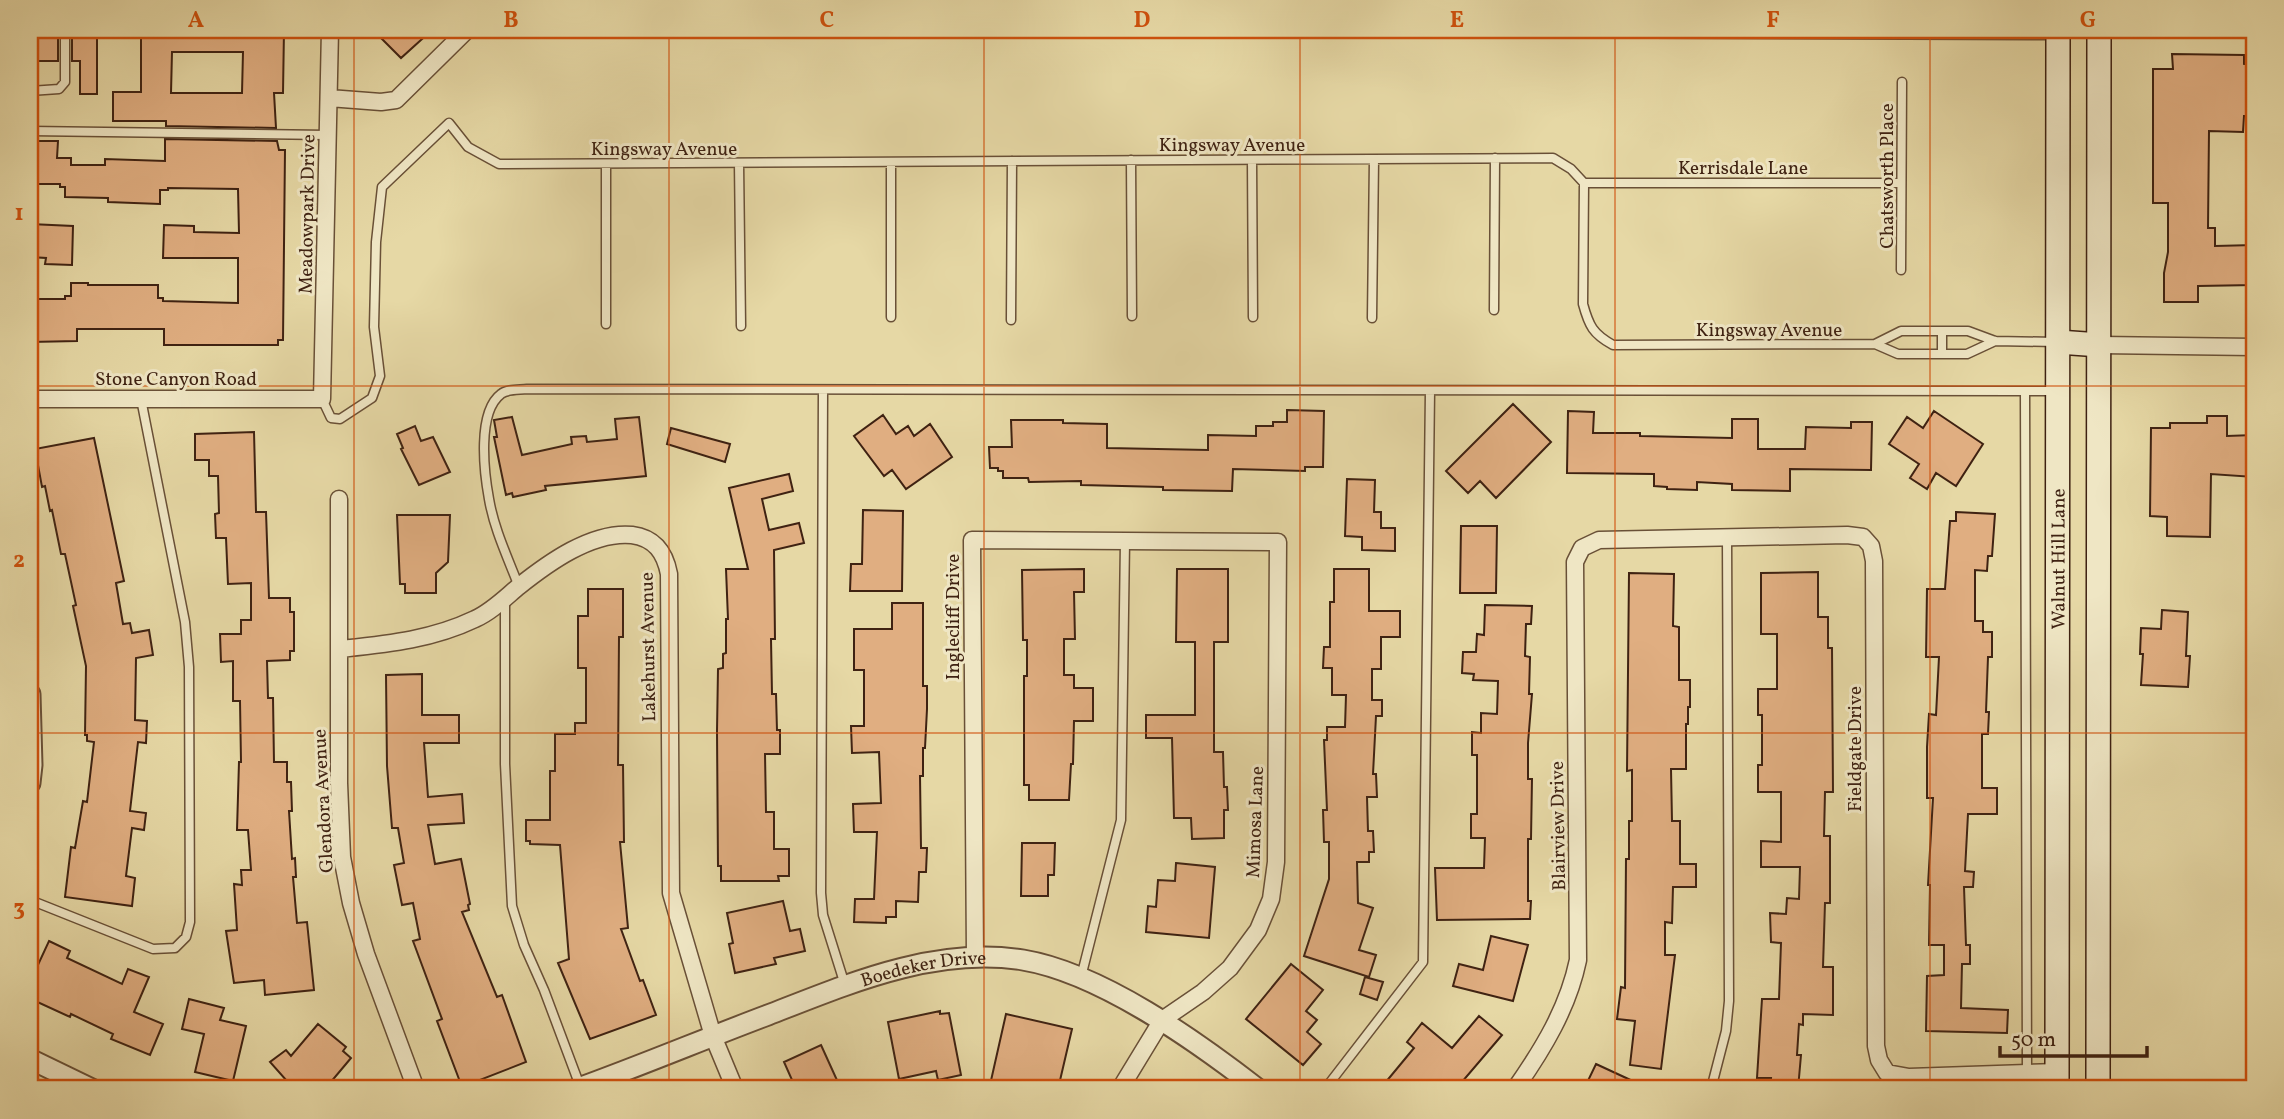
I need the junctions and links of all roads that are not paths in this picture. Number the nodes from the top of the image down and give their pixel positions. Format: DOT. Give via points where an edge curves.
graph roads {
  1 [pos="65,30"];
  2 [pos="330,30"];
  3 [pos="467,30"];
  4 [pos="1267,30"];
  5 [pos="2099,30"];
  6 [pos="1555,31"];
  7 [pos="1860,32"];
  8 [pos="1999,32"];
  9 [pos="2058,33"];
  10 [pos="1902,82"];
  11 [pos="30,91"];
  12 [pos="328,98"];
  13 [pos="30,131"];
  14 [pos="328,135"];
  15 [pos="1495,158"];
  16 [pos="1374,159"];
  17 [pos="1131,160"];
  18 [pos="1252,160"];
  19 [pos="1012,161"];
  20 [pos="891,162"];
  21 [pos="739,163"];
  22 [pos="606,164"];
  23 [pos="1584,183"];
  24 [pos="1901,183"];
  25 [pos="1901,270"];
  26 [pos="1494,310"];
  27 [pos="1132,316"];
  28 [pos="891,317"];
  29 [pos="1253,317"];
  30 [pos="1372,318"];
  31 [pos="1012,320"];
  32 [pos="606,324"];
  33 [pos="741,326"];
  34 [pos="1942,331"];
  35 [pos="1995,341"];
  36 [pos="2058,342"];
  37 [pos="1875,344"];
  38 [pos="2100,345"];
  39 [pos="2254,347"];
  40 [pos="1942,355"];
  41 [pos="823,390"];
  42 [pos="1430,391"];
  43 [pos="2025,391"];
  44 [pos="2058,391"];
  45 [pos="141,399"];
  46 [pos="322,399"];
  47 [pos="30,400"];
  48 [pos="339,499"];
  49 [pos="1727,537"];
  50 [pos="1125,541"];
  51 [pos="1278,542"];
  52 [pos="1582,548"];
  53 [pos="519,587"];
  54 [pos="505,599"];
  55 [pos="340,649"];
  56 [pos="30,694"];
  57 [pos="30,783"];
  58 [pos="30,900"];
  59 [pos="975,957"];
  60 [pos="1081,977"];
  61 [pos="845,985"];
  62 [pos="1162,1020"];
  63 [pos="713,1036"];
  64 [pos="30,1059"];
  65 [pos="2027,1073"];
  66 [pos="2098,1080"];
  67 [pos="2057,1081"];
  68 [pos="92,1089"];
  69 [pos="416,1089"];
  70 [pos="579,1089"];
  71 [pos="735,1089"];
  72 [pos="1120,1089"];
  73 [pos="1258,1089"];
  74 [pos="1325,1089"];
  75 [pos="1515,1089"];
  76 [pos="1711,1089"];
  1 -- 11 [label="lane" via="65,82 59,89"];
  2 -- 12 [label="street, Meadowpark Drive"];
  3 -- 12 [label="street" via="396,100"];
  4 -- 6 [label="lane"];
  5 -- 38 [label="main road"];
  6 -- 7 [label="lane"];
  7 -- 8 [label="lane"];
  8 -- 9 [label="lane"];
  9 -- 36 [label="main road, Walnut Hill Lane"];
  10 -- 24 [label="lane, Chatsworth Place"];
  12 -- 14 [label="street, Meadowpark Drive"];
  13 -- 14 [label="lane"];
  14 -- 46 [label="street, Meadowpark Drive"];
  15 -- 16 [label="lane, Kingsway Avenue"];
  15 -- 23 [label="lane, Kingsway Avenue" via="1553,158"];
  15 -- 26 [label="lane"];
  16 -- 18 [label="lane, Kingsway Avenue"];
  16 -- 30 [label="lane"];
  17 -- 18 [label="lane, Kingsway Avenue"];
  17 -- 19 [label="lane, Kingsway Avenue"];
  17 -- 27 [label="lane"];
  18 -- 29 [label="lane"];
  19 -- 20 [label="lane, Kingsway Avenue"];
  19 -- 31 [label="lane"];
  20 -- 21 [label="lane, Kingsway Avenue"];
  20 -- 28 [label="lane"];
  21 -- 22 [label="lane, Kingsway Avenue"];
  21 -- 33 [label="lane"];
  22 -- 32 [label="lane"];
  22 -- 46 [label="lane, Kingsway Avenue" via="499,164 468,147 449,123 382,187 374,327 380,376 372,398 340,419 331,418"];
  23 -- 24 [label="lane, Kerrisdale Lane"];
  23 -- 37 [label="lane, Kingsway Avenue" via="1583,304 1587,322 1605,341 1613,345"];
  24 -- 25 [label="lane, Chatsworth Place"];
  34 -- 35 [label="lane, Kingsway Avenue" via="1968,331"];
  34 -- 37 [label="lane, Kingsway Avenue" via="1901,331"];
  34 -- 40 [label="lane"];
  35 -- 36 [label="lane, Kingsway Avenue"];
  35 -- 40 [label="lane, Kingsway Avenue" via="1966,355"];
  36 -- 38 [label="main road"];
  36 -- 44 [label="main road, Walnut Hill Lane"];
  37 -- 40 [label="lane, Kingsway Avenue" via="1898,354"];
  38 -- 39 [label="street"];
  38 -- 66 [label="main road"];
  41 -- 42 [label="lane"];
  41 -- 53 [label="lane" via="503,392 491,404 483,434 489,498"];
  41 -- 61 [label="lane" via="821,892 823,915"];
  42 -- 43 [label="lane"];
  42 -- 74 [label="lane" via="1423,962"];
  43 -- 44 [label="lane"];
  43 -- 65 [label="lane"];
  44 -- 67 [label="main road, Walnut Hill Lane"];
  45 -- 46 [label="street, Stone Canyon Road"];
  45 -- 47 [label="street, Stone Canyon Road"];
  45 -- 58 [label="lane" via="185,622 190,922 186,937 175,948 153,949"];
  48 -- 55 [label="street, Glendora Avenue"];
  49 -- 52 [label="street, Fieldgate Drive" via="1599,540"];
  49 -- 65 [label="street, Fieldgate Drive" via="1846,535 1863,537 1871,546 1876,1046 1886,1073 1909,1077"];
  49 -- 76 [label="lane" via="1730,1001"];
  50 -- 51 [label="street, Inglecliff Drive"];
  50 -- 59 [label="street, Inglecliff Drive" via="972,540"];
  50 -- 60 [label="lane" via="1121,820"];
  51 -- 62 [label="street, Mimosa Lane" via="1276,862 1271,899 1258,930 1230,968"];
  52 -- 75 [label="street, Blairview Drive" via="1575,562 1578,960 1573,987 1546,1045"];
  53 -- 54 [label="street, Lakehurst Avenue"];
  53 -- 63 [label="street, Lakehurst Avenue" via="585,544 621,534 644,537 666,559 670,574 671,893"];
  54 -- 55 [label="street, Lakehurst Avenue" via="477,619 414,641"];
  54 -- 70 [label="lane" via="505,764 512,906"];
  55 -- 69 [label="street, Glendora Avenue" via="342,857 366,954"];
  56 -- 57 [label="street"];
  59 -- 60 [label="street, Boedeker Drive" via="1024,960"];
  59 -- 61 [label="street, Boedeker Drive" via="905,967"];
  60 -- 62 [label="street, Boedeker Drive"];
  61 -- 63 [label="street, Boedeker Drive"];
  62 -- 72 [label="street, Mimosa Lane"];
  62 -- 73 [label="street, Boedeker Drive"];
  63 -- 70 [label="street, Boedeker Drive"];
  63 -- 71 [label="street, Lakehurst Avenue"];
  64 -- 68 [label="street"];
  65 -- 67 [label="street, Fieldgate Drive"];
  66 -- 67 [label="main road"];
}
